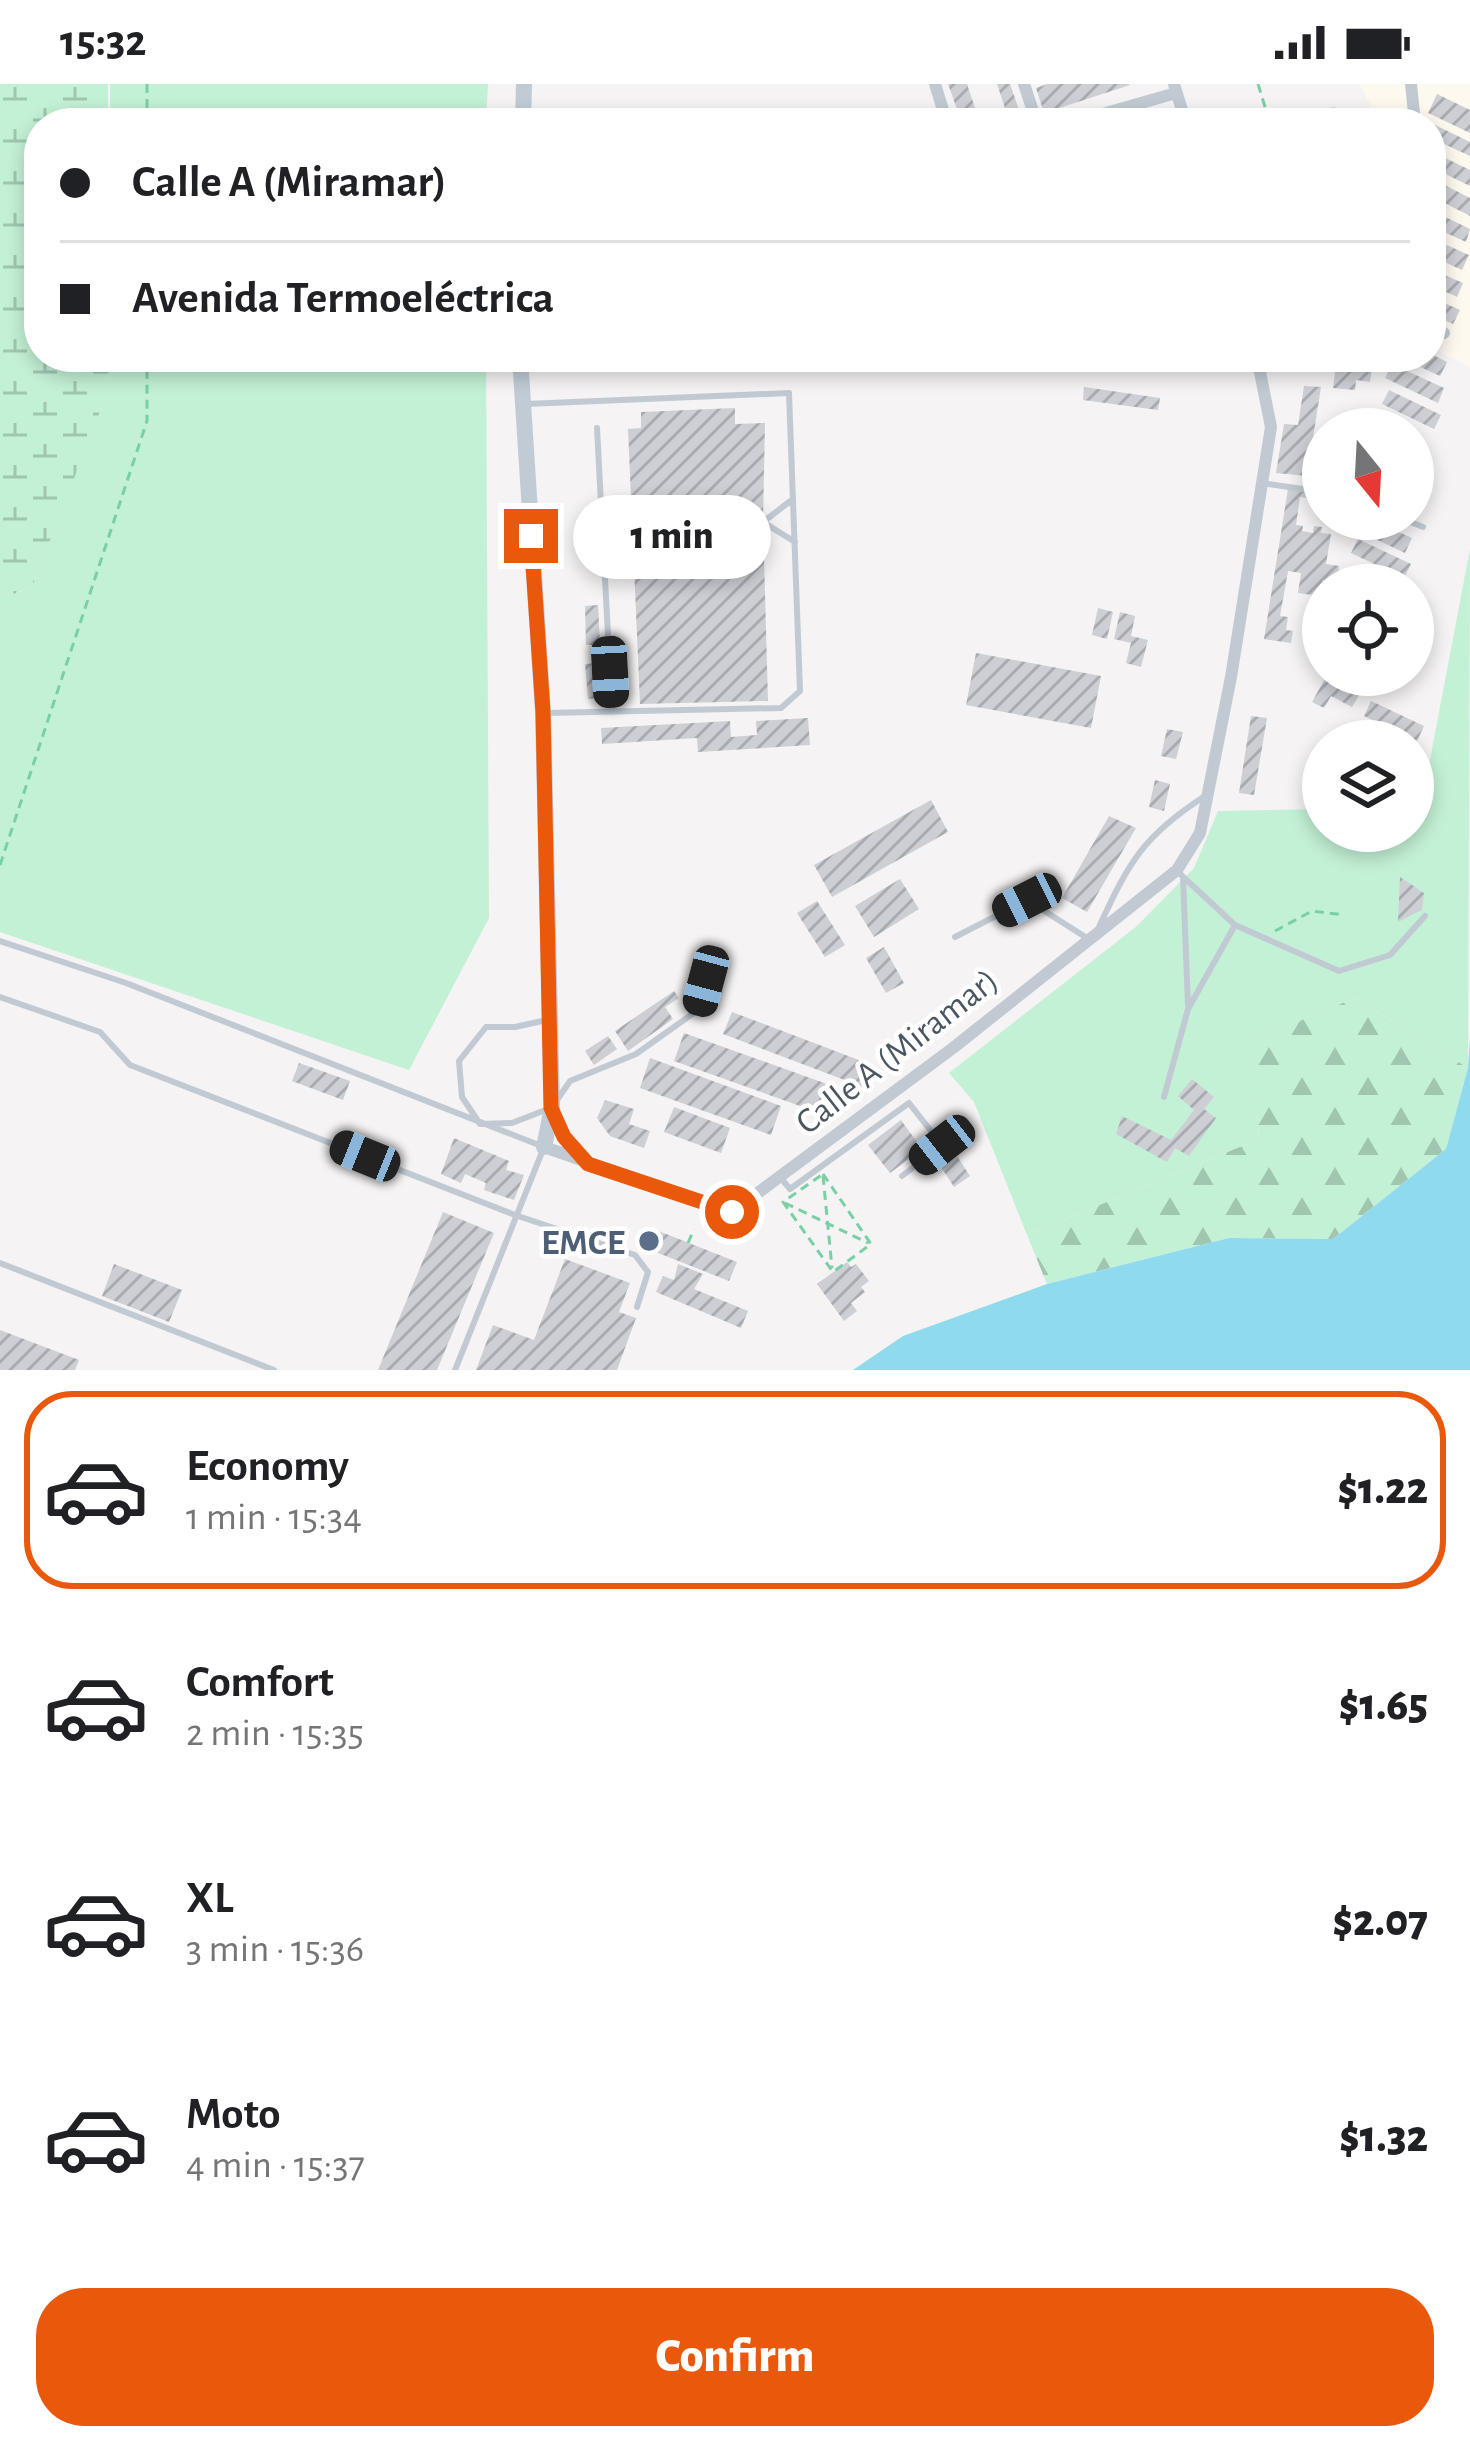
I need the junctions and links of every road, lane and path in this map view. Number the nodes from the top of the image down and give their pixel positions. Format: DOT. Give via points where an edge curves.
graph roads {
  1 [pos="1175,89"];
  2 [pos="1117,108"];
  3 [pos="147,372"];
  4 [pos="521,372"];
  5 [pos="1260,372"];
  6 [pos="522,404"];
  7 [pos="597,428"];
  8 [pos="1262,483"];
  9 [pos="1302,489"];
  10 [pos="793,499"];
  11 [pos="601,504"];
  12 [pos="763,523"];
  13 [pos="634,527"];
  14 [pos="795,542"];
  15 [pos="604,549"];
  16 [pos="612,711"];
  17 [pos="543,712"];
  18 [pos="1205,796"];
  19 [pos="0,865"];
  20 [pos="1180,874"];
  21 [pos="1344,915"];
  22 [pos="1425,916"];
  23 [pos="1235,925"];
  24 [pos="1093,934"];
  25 [pos="955,937"];
  26 [pos="1263,938"];
  27 [pos="0,941"];
  28 [pos="706,981"];
  29 [pos="0,997"];
  30 [pos="1188,1009"];
  31 [pos="550,1020"];
  32 [pos="1164,1096"];
  33 [pos="551,1108"];
  34 [pos="480,1124"];
  35 [pos="544,1147"];
  36 [pos="588,1164"];
  37 [pos="823,1174"];
  38 [pos="902,1175"];
  39 [pos="780,1177"];
  40 [pos="783,1202"];
  41 [pos="515,1215"];
  42 [pos="828,1223"];
  43 [pos="694,1229"];
  44 [pos="688,1243"];
  45 [pos="871,1244"];
  46 [pos="0,1263"];
  47 [pos="833,1272"];
  48 [pos="637,1307"];
  49 [pos="274,1370"];
  50 [pos="455,1370"];
  1 -- 2 [label="street"];
  3 -- 19 [label="path" via="147,422"];
  4 -- 6 [label="main road"];
  5 -- 8 [label="street, Calle A (Miramar)" via="1271,427"];
  6 -- 10 [label="lane" via="789,394"];
  6 -- 17 [label="main road"];
  7 -- 11 [label="lane"];
  8 -- 9 [label="lane"];
  8 -- 18 [label="street, Calle A (Miramar)"];
  10 -- 12 [label="lane"];
  10 -- 14 [label="lane"];
  11 -- 13 [label="lane"];
  11 -- 15 [label="lane"];
  12 -- 13 [label="lane"];
  12 -- 14 [label="lane"];
  13 -- 15 [label="lane"];
  14 -- 16 [label="lane" via="800,691 781,708"];
  15 -- 16 [label="lane"];
  16 -- 17 [label="lane"];
  17 -- 31 [label="main road"];
  18 -- 20 [label="street, Calle A (Miramar)"];
  18 -- 24 [label="lane" via="1164,823 1127,866"];
  20 -- 23 [label="lane"];
  20 -- 24 [label="street, Calle A (Miramar)"];
  20 -- 30 [label="lane"];
  21 -- 26 [label="path" via="1312,911"];
  22 -- 26 [label="lane" via="1390,955 1339,971"];
  23 -- 26 [label="lane"];
  23 -- 30 [label="lane"];
  24 -- 25 [label="lane" via="1027,900"];
  24 -- 39 [label="street, Calle A (Miramar)"];
  27 -- 34 [label="lane" via="126,982"];
  28 -- 33 [label="lane" via="698,1010 636,1054 570,1082"];
  29 -- 41 [label="lane" via="100,1032 130,1065"];
  30 -- 32 [label="lane"];
  31 -- 33 [label="main road"];
  31 -- 34 [label="lane" via="486,1027 459,1061 462,1097"];
  33 -- 34 [label="lane" via="512,1123"];
  33 -- 35 [label="main road"];
  33 -- 36 [label="lane"];
  34 -- 35 [label="lane"];
  35 -- 36 [label="street, Calle A (Miramar)"];
  35 -- 41 [label="lane"];
  36 -- 39 [label="street, Calle A (Miramar)" via="732,1212"];
  37 -- 40 [label="path"];
  37 -- 42 [label="path"];
  37 -- 45 [label="path"];
  38 -- 39 [label="lane" via="942,1145 909,1103 790,1189"];
  40 -- 42 [label="path"];
  40 -- 47 [label="path"];
  41 -- 48 [label="lane" via="635,1255 648,1272"];
  41 -- 50 [label="lane"];
  42 -- 45 [label="path"];
  42 -- 47 [label="path"];
  43 -- 44 [label="path"];
  45 -- 47 [label="path"];
  46 -- 49 [label="lane"];
}
